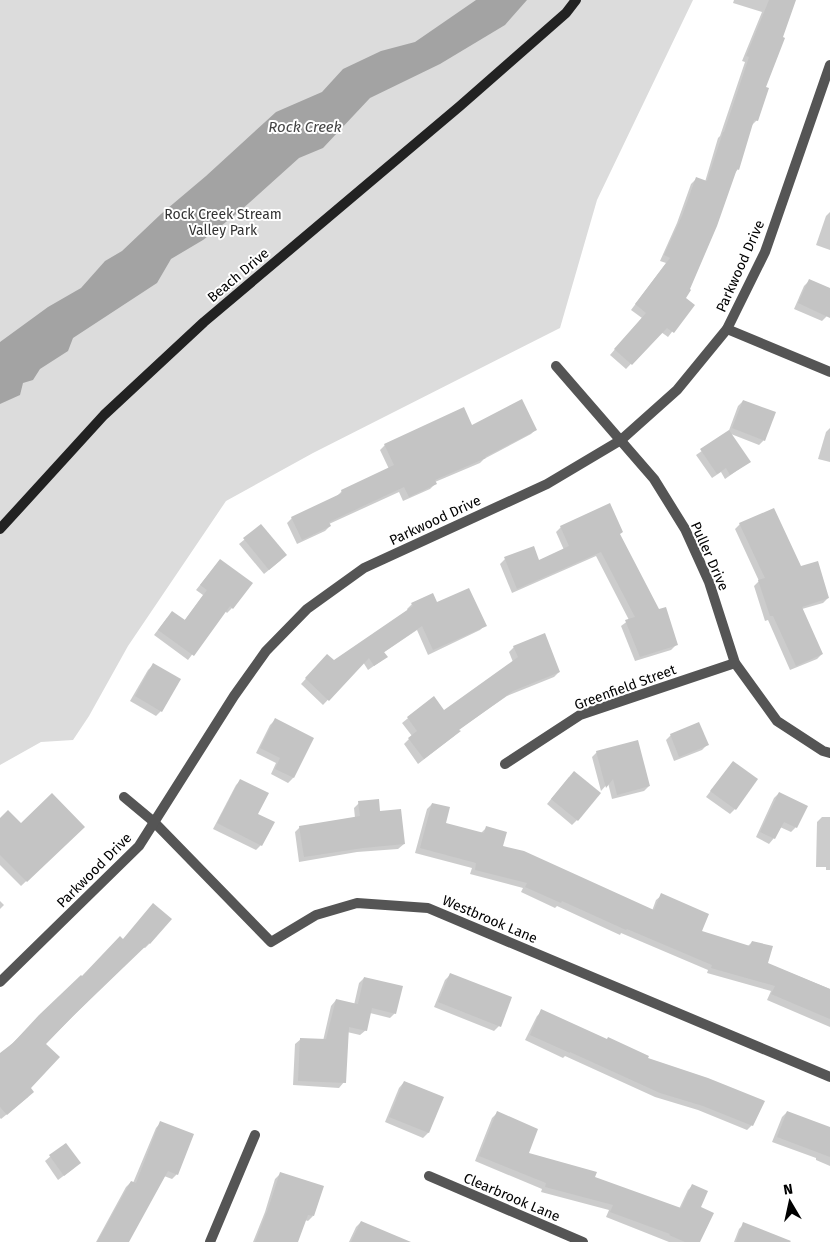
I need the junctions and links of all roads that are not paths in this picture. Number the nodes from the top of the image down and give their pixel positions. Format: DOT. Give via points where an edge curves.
graph roads {
  1 [pos="576,0"];
  2 [pos="830,65"];
  3 [pos="727,329"];
  4 [pos="556,366"];
  5 [pos="830,372"];
  6 [pos="621,440"];
  7 [pos="0,529"];
  8 [pos="735,663"];
  9 [pos="830,753"];
  10 [pos="505,764"];
  11 [pos="124,797"];
  12 [pos="154,822"];
  13 [pos="0,982"];
  14 [pos="830,1077"];
  15 [pos="255,1135"];
  16 [pos="429,1176"];
  17 [pos="210,1242"];
  18 [pos="583,1242"];
  1 -- 7 [label="street, Beach Drive" via="566,13 460,106 197,328 104,415"];
  2 -- 3 [label="street, Parkwood Drive" via="765,252"];
  3 -- 5 [label="street"];
  3 -- 6 [label="street, Parkwood Drive" via="677,390"];
  4 -- 6 [label="street, Puller Drive"];
  6 -- 8 [label="street, Puller Drive" via="654,479 684,529 710,582"];
  6 -- 12 [label="street, Parkwood Drive" via="547,484 364,568 307,609 266,651"];
  8 -- 9 [label="street, Puller Drive" via="777,721"];
  8 -- 10 [label="street, Greenfield Street" via="580,715"];
  11 -- 12 [label="street, Westbrook Lane"];
  12 -- 13 [label="street, Parkwood Drive" via="139,846"];
  12 -- 14 [label="street, Westbrook Lane" via="270,942 316,915 358,903 428,908"];
  15 -- 17 [label="street"];
  16 -- 18 [label="street, Clearbrook Lane"];
}
